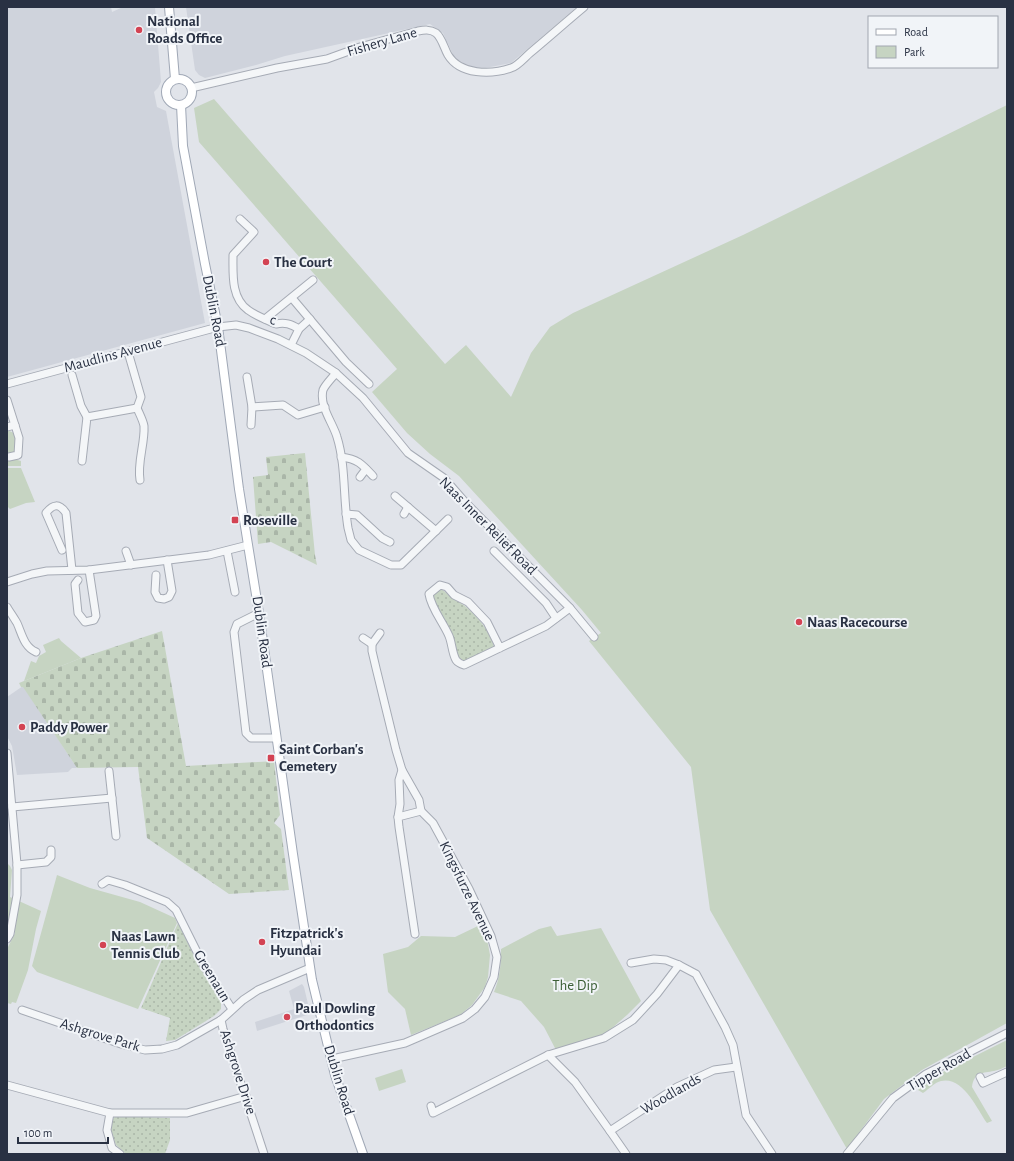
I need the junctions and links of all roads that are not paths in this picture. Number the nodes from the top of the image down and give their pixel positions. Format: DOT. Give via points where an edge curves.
graph roads {
  1 [pos="169,7"];
  2 [pos="584,7"];
  3 [pos="175,79"];
  4 [pos="191,88"];
  5 [pos="181,105"];
  6 [pos="240,219"];
  7 [pos="313,280"];
  8 [pos="292,298"];
  9 [pos="265,319"];
  10 [pos="310,319"];
  11 [pos="218,327"];
  12 [pos="299,329"];
  13 [pos="291,346"];
  14 [pos="128,352"];
  15 [pos="336,373"];
  16 [pos="72,375"];
  17 [pos="247,376"];
  18 [pos="367,379"];
  19 [pos="7,384"];
  20 [pos="7,400"];
  21 [pos="252,407"];
  22 [pos="324,407"];
  23 [pos="137,408"];
  24 [pos="87,417"];
  25 [pos="15,425"];
  26 [pos="251,425"];
  27 [pos="7,427"];
  28 [pos="9,456"];
  29 [pos="341,457"];
  30 [pos="82,461"];
  31 [pos="366,469"];
  32 [pos="373,476"];
  33 [pos="360,477"];
  34 [pos="140,480"];
  35 [pos="395,496"];
  36 [pos="408,507"];
  37 [pos="346,514"];
  38 [pos="404,514"];
  39 [pos="448,519"];
  40 [pos="436,531"];
  41 [pos="390,542"];
  42 [pos="248,545"];
  43 [pos="62,550"];
  44 [pos="126,551"];
  45 [pos="227,551"];
  46 [pos="494,551"];
  47 [pos="167,560"];
  48 [pos="131,565"];
  49 [pos="72,570"];
  50 [pos="89,570"];
  51 [pos="156,575"];
  52 [pos="78,580"];
  53 [pos="7,581"];
  54 [pos="235,592"];
  55 [pos="7,607"];
  56 [pos="570,608"];
  57 [pos="259,612"];
  58 [pos="556,618"];
  59 [pos="380,633"];
  60 [pos="594,637"];
  61 [pos="363,638"];
  62 [pos="372,644"];
  63 [pos="500,648"];
  64 [pos="36,652"];
  65 [pos="276,738"];
  66 [pos="7,753"];
  67 [pos="402,770"];
  68 [pos="109,771"];
  69 [pos="8,776"];
  70 [pos="112,798"];
  71 [pos="12,807"];
  72 [pos="421,811"];
  73 [pos="398,817"];
  74 [pos="116,836"];
  75 [pos="51,850"];
  76 [pos="17,865"];
  77 [pos="102,884"];
  78 [pos="415,934"];
  79 [pos="7,939"];
  80 [pos="631,963"];
  81 [pos="679,964"];
  82 [pos="310,968"];
  83 [pos="232,1009"];
  84 [pos="22,1010"];
  85 [pos="221,1020"];
  86 [pos="1007,1033"];
  87 [pos="548,1055"];
  88 [pos="332,1059"];
  89 [pos="736,1067"];
  90 [pos="1007,1072"];
  91 [pos="980,1077"];
  92 [pos="7,1085"];
  93 [pos="246,1096"];
  94 [pos="431,1106"];
  95 [pos="110,1113"];
  96 [pos="610,1131"];
  97 [pos="120,1154"];
  98 [pos="264,1154"];
  99 [pos="363,1154"];
  100 [pos="626,1154"];
  101 [pos="772,1154"];
  102 [pos="846,1154"];
  1 -- 3 [label="main road"];
  2 -- 4 [label="street, Fishery Lane" via="513,68 474,72 465,69 448,56 435,33 426,30 360,47 327,59"];
  3 -- 4 [label="main road" via="184,80"];
  3 -- 5 [label="main road" via="168,84 166,95 172,103"];
  4 -- 5 [label="main road" via="191,97"];
  5 -- 11 [label="main road, Dublin Road" via="184,146"];
  6 -- 9 [label="street, c" via="254,232 233,255 234,283 238,299 248,310"];
  7 -- 8 [label="street"];
  8 -- 9 [label="street"];
  8 -- 10 [label="street"];
  9 -- 12 [label="street, c" via="276,324 292,324"];
  10 -- 12 [label="street"];
  10 -- 18 [label="street" via="346,362"];
  11 -- 13 [label="street, Naas Inner Relief Road" via="236,325 248,328"];
  11 -- 14 [label="street, Maudlins Avenue"];
  11 -- 42 [label="main road, Dublin Road"];
  12 -- 13 [label="street"];
  13 -- 15 [label="street, Naas Inner Relief Road"];
  14 -- 19 [label="street, Maudlins Avenue"];
  14 -- 23 [label="street" via="141,397"];
  15 -- 22 [label="street" via="323,390"];
  15 -- 56 [label="street, Naas Inner Relief Road" via="363,398 408,453 444,478 464,502"];
  16 -- 24 [label="street"];
  17 -- 21 [label="street"];
  20 -- 25 [label="street"];
  21 -- 22 [label="street" via="283,405 298,415"];
  21 -- 26 [label="street"];
  22 -- 29 [label="street" via="337,436"];
  23 -- 24 [label="street"];
  23 -- 34 [label="street" via="144,425 138,470"];
  24 -- 30 [label="street"];
  25 -- 27 [label="street"];
  25 -- 28 [label="street" via="19,438 18,455"];
  29 -- 31 [label="street" via="352,458"];
  29 -- 37 [label="street"];
  31 -- 32 [label="street"];
  31 -- 33 [label="street"];
  35 -- 36 [label="street"];
  36 -- 38 [label="street"];
  36 -- 40 [label="street"];
  37 -- 40 [label="street" via="351,540 359,550 391,565 401,565"];
  37 -- 41 [label="street" via="357,515 380,541"];
  39 -- 40 [label="street"];
  42 -- 45 [label="street"];
  42 -- 57 [label="main road, Dublin Road"];
  43 -- 49 [label="street" via="46,513 51,507 63,508 66,513"];
  44 -- 48 [label="street"];
  45 -- 47 [label="street"];
  45 -- 54 [label="street"];
  46 -- 58 [label="street" via="546,603"];
  47 -- 48 [label="street"];
  47 -- 51 [label="street" via="172,591 169,597 158,598 155,592"];
  48 -- 50 [label="street"];
  49 -- 50 [label="street"];
  49 -- 53 [label="street" via="47,571"];
  50 -- 52 [label="street" via="96,616 94,620 85,622 78,613 75,584"];
  55 -- 64 [label="street" via="17,623 23,640"];
  56 -- 58 [label="street"];
  56 -- 60 [label="street, Naas Inner Relief Road"];
  57 -- 65 [label="main road, Dublin Road"];
  57 -- 65 [label="street" via="237,624 234,632 246,733 251,738"];
  58 -- 63 [label="street" via="546,626"];
  59 -- 62 [label="street"];
  61 -- 62 [label="street"];
  62 -- 67 [label="street, Kingsfurze Avenue"];
  63 -- 63 [label="street" via="464,665 459,663 438,614 430,603 429,594 440,585 468,602 487,622"];
  65 -- 82 [label="main road, Dublin Road"];
  66 -- 69 [label="street"];
  67 -- 72 [label="street, Kingsfurze Avenue" via="419,800"];
  67 -- 73 [label="street, Kingsfurze Avenue"];
  68 -- 70 [label="street"];
  69 -- 71 [label="street"];
  70 -- 71 [label="street"];
  70 -- 74 [label="street"];
  71 -- 76 [label="street"];
  72 -- 73 [label="street"];
  72 -- 88 [label="street, Kingsfurze Avenue" via="433,823 491,936 497,957 494,977 485,997 463,1018 405,1043"];
  73 -- 78 [label="street, Kingsfurze Avenue"];
  75 -- 76 [label="street" via="51,857 46,862"];
  76 -- 79 [label="street" via="17,895"];
  77 -- 83 [label="street, Greenaun" via="108,880 124,885 167,902 176,910 204,966"];
  80 -- 81 [label="street" via="654,959"];
  81 -- 87 [label="street" via="657,994 633,1020 604,1038"];
  81 -- 89 [label="street" via="696,974 733,1045"];
  82 -- 83 [label="street, Ashgrove Drive" via="258,990"];
  82 -- 88 [label="main road, Dublin Road"];
  83 -- 85 [label="street, Ashgrove Drive"];
  84 -- 85 [label="street, Ashgrove Park" via="145,1050 162,1050 177,1045"];
  85 -- 93 [label="street, Ashgrove Drive"];
  86 -- 102 [label="street, Tipper Road" via="926,1074 893,1098"];
  87 -- 94 [label="street" via="433,1113"];
  87 -- 96 [label="street" via="575,1082"];
  88 -- 99 [label="main road, Dublin Road" via="335,1075"];
  89 -- 96 [label="street, Woodlands" via="714,1070 677,1087"];
  89 -- 101 [label="street" via="746,1115"];
  90 -- 91 [label="street" via="983,1083"];
  92 -- 95 [label="street"];
  93 -- 95 [label="street" via="187,1113"];
  93 -- 98 [label="street, Ashgrove Drive"];
  95 -- 97 [label="street" via="107,1130 112,1148"];
  96 -- 100 [label="street"];
}
